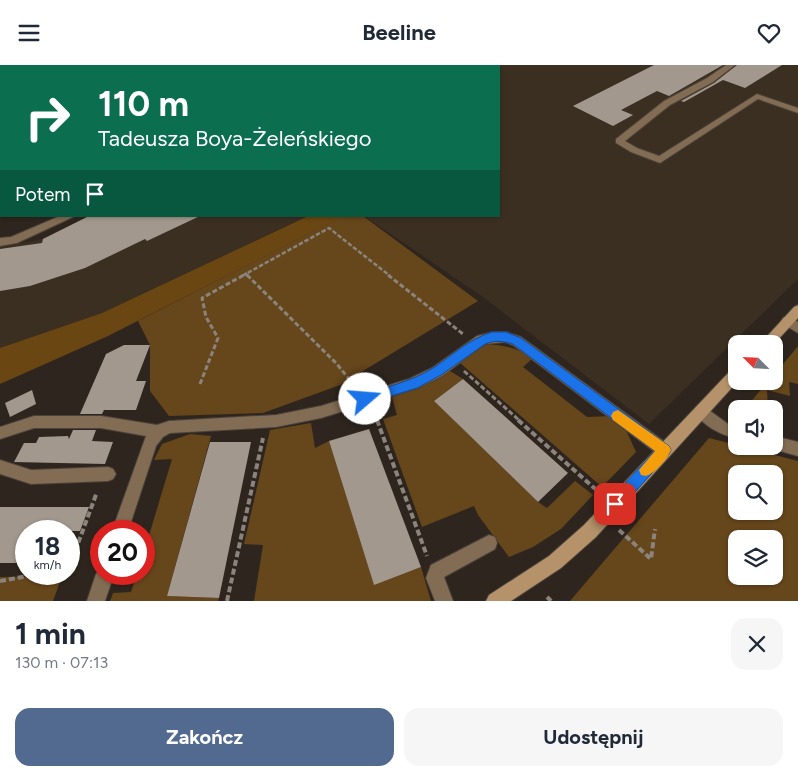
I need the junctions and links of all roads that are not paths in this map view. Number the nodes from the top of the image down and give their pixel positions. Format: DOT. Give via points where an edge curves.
graph roads {
  1 [pos="731,65"];
  2 [pos="798,111"];
  3 [pos="68,217"];
  4 [pos="0,242"];
  5 [pos="798,310"];
  6 [pos="787,321"];
  7 [pos="798,328"];
  8 [pos="774,335"];
  9 [pos="728,383"];
  10 [pos="702,411"];
  11 [pos="728,430"];
  12 [pos="158,432"];
  13 [pos="0,433"];
  14 [pos="783,445"];
  15 [pos="798,449"];
  16 [pos="664,450"];
  17 [pos="0,467"];
  18 [pos="106,474"];
  19 [pos="124,520"];
  20 [pos="489,543"];
  21 [pos="101,585"];
  22 [pos="96,601"];
  23 [pos="444,601"];
  24 [pos="495,601"];
  1 -- 2 [label="lane" via="667,103 619,141 660,160 756,96"];
  3 -- 4 [label="lane"];
  5 -- 6 [label="street"];
  6 -- 7 [label="lane"];
  6 -- 8 [label="street"];
  9 -- 10 [label="street"];
  10 -- 11 [label="lane"];
  10 -- 16 [label="street"];
  12 -- 13 [label="lane" via="101,422 34,422"];
  12 -- 16 [label="lane" via="169,427 266,422 321,412 413,384 437,372 476,344 492,337 506,337 517,341"];
  12 -- 19 [label="lane" via="150,443"];
  14 -- 15 [label="lane"];
  16 -- 24 [label="street" via="590,531 555,562"];
  17 -- 18 [label="lane" via="31,477"];
  20 -- 23 [label="lane" via="437,571 435,578"];
  21 -- 22 [label="lane"];
}
